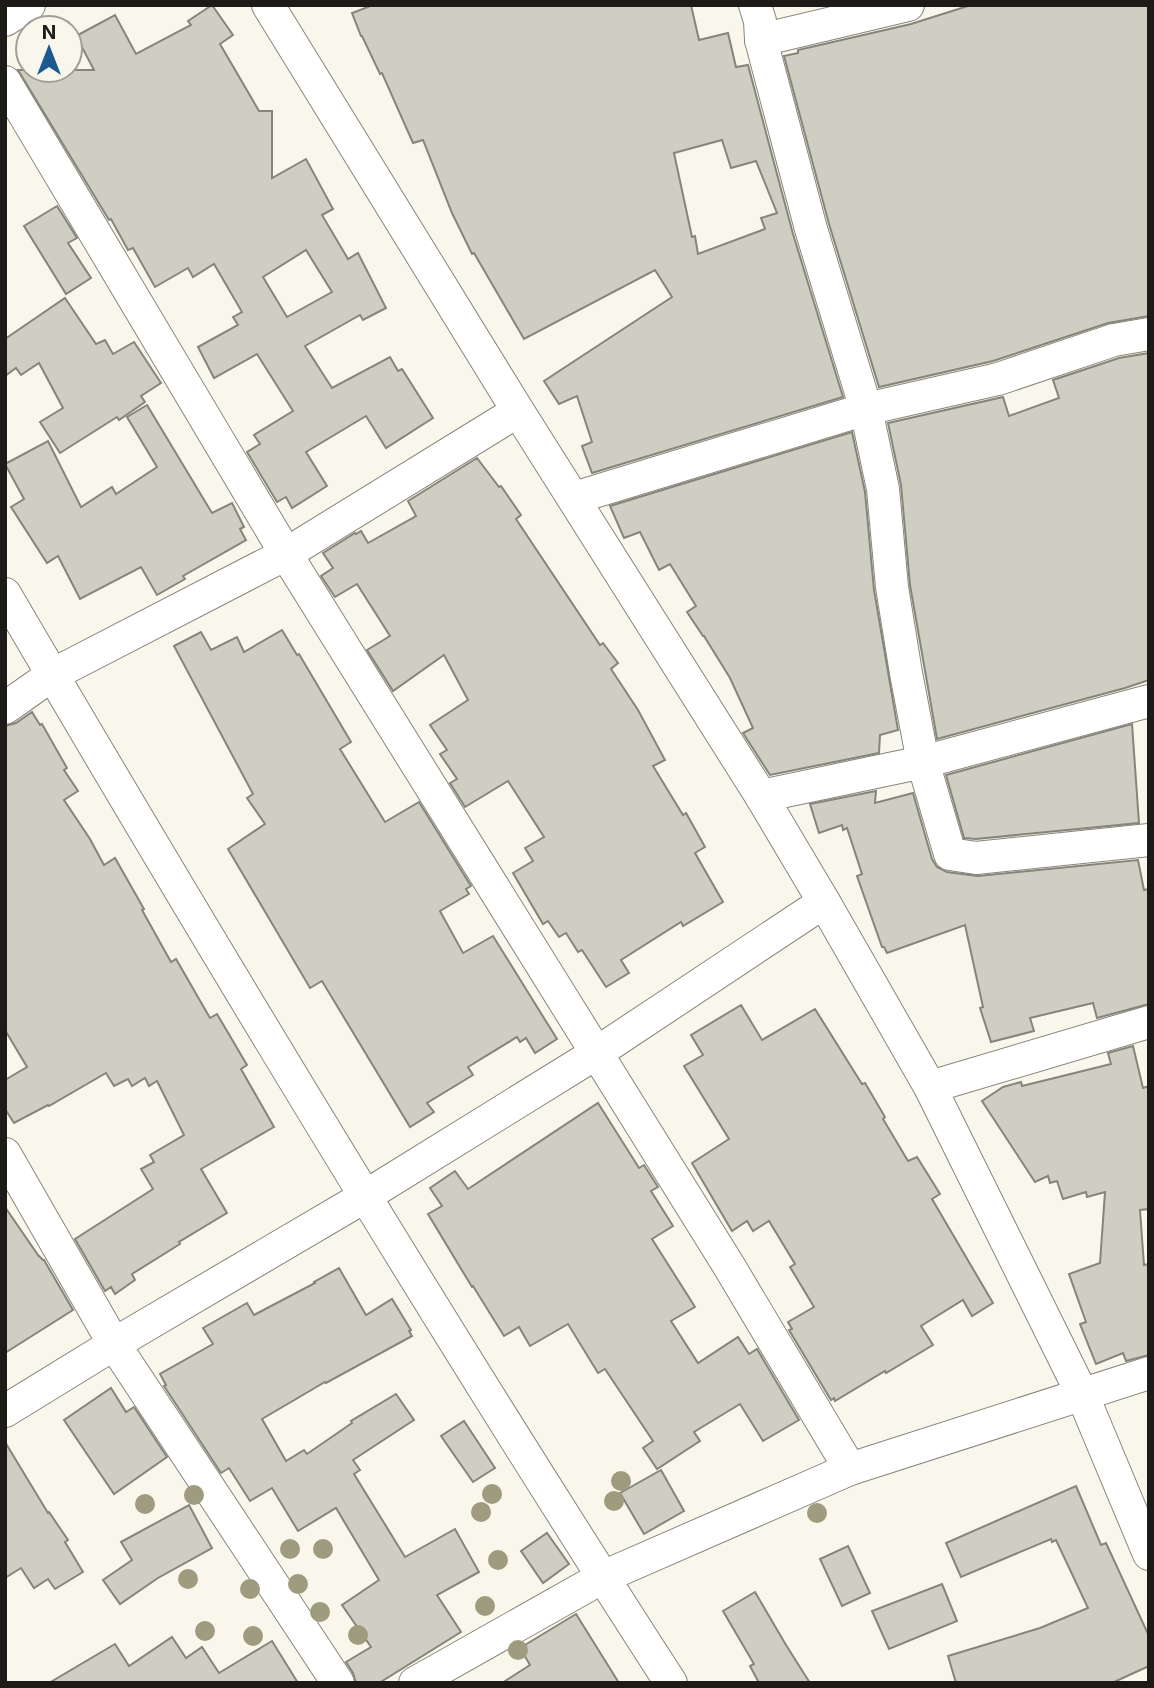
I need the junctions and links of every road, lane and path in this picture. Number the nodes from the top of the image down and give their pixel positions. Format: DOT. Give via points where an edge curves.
graph roads {
  1 [pos="29,5"];
  2 [pos="268,5"];
  3 [pos="755,5"];
  4 [pos="908,5"];
  5 [pos="5,20"];
  6 [pos="761,40"];
  7 [pos="5,82"];
  8 [pos="1149,334"];
  9 [pos="866,409"];
  10 [pos="518,411"];
  11 [pos="574,498"];
  12 [pos="286,554"];
  13 [pos="5,594"];
  14 [pos="52,675"];
  15 [pos="1149,701"];
  16 [pos="5,708"];
  17 [pos="923,762"];
  18 [pos="761,796"];
  19 [pos="1149,840"];
  20 [pos="824,902"];
  21 [pos="1149,1022"];
  22 [pos="595,1054"];
  23 [pos="930,1087"];
  24 [pos="5,1154"];
  25 [pos="364,1197"];
  26 [pos="114,1344"];
  27 [pos="1149,1373"];
  28 [pos="1082,1394"];
  29 [pos="5,1410"];
  30 [pos="850,1469"];
  31 [pos="1149,1554"];
  32 [pos="603,1577"];
  33 [pos="338,1683"];
  34 [pos="415,1683"];
  35 [pos="671,1683"];
  1 -- 5 [label="street"];
  2 -- 10 [label="street"];
  3 -- 6 [label="street"];
  4 -- 6 [label="street"];
  6 -- 9 [label="street" via="811,229"];
  7 -- 12 [label="street"];
  8 -- 9 [label="street" via="1114,340 998,379"];
  9 -- 11 [label="street"];
  9 -- 17 [label="street" via="883,489 892,587"];
  10 -- 11 [label="street"];
  10 -- 12 [label="street"];
  11 -- 18 [label="street"];
  12 -- 14 [label="street"];
  12 -- 22 [label="street"];
  13 -- 14 [label="street"];
  14 -- 16 [label="street"];
  14 -- 25 [label="street"];
  15 -- 17 [label="street"];
  17 -- 18 [label="street"];
  17 -- 19 [label="street" via="950,853 976,858"];
  18 -- 20 [label="street"];
  20 -- 22 [label="street"];
  20 -- 23 [label="street"];
  21 -- 23 [label="street"];
  22 -- 25 [label="street"];
  22 -- 30 [label="street"];
  23 -- 28 [label="street"];
  24 -- 26 [label="street"];
  25 -- 26 [label="street"];
  25 -- 32 [label="street"];
  26 -- 29 [label="street"];
  26 -- 33 [label="street"];
  27 -- 28 [label="street"];
  28 -- 30 [label="street"];
  28 -- 31 [label="street"];
  30 -- 32 [label="street"];
  32 -- 34 [label="street"];
  32 -- 35 [label="street"];
}
